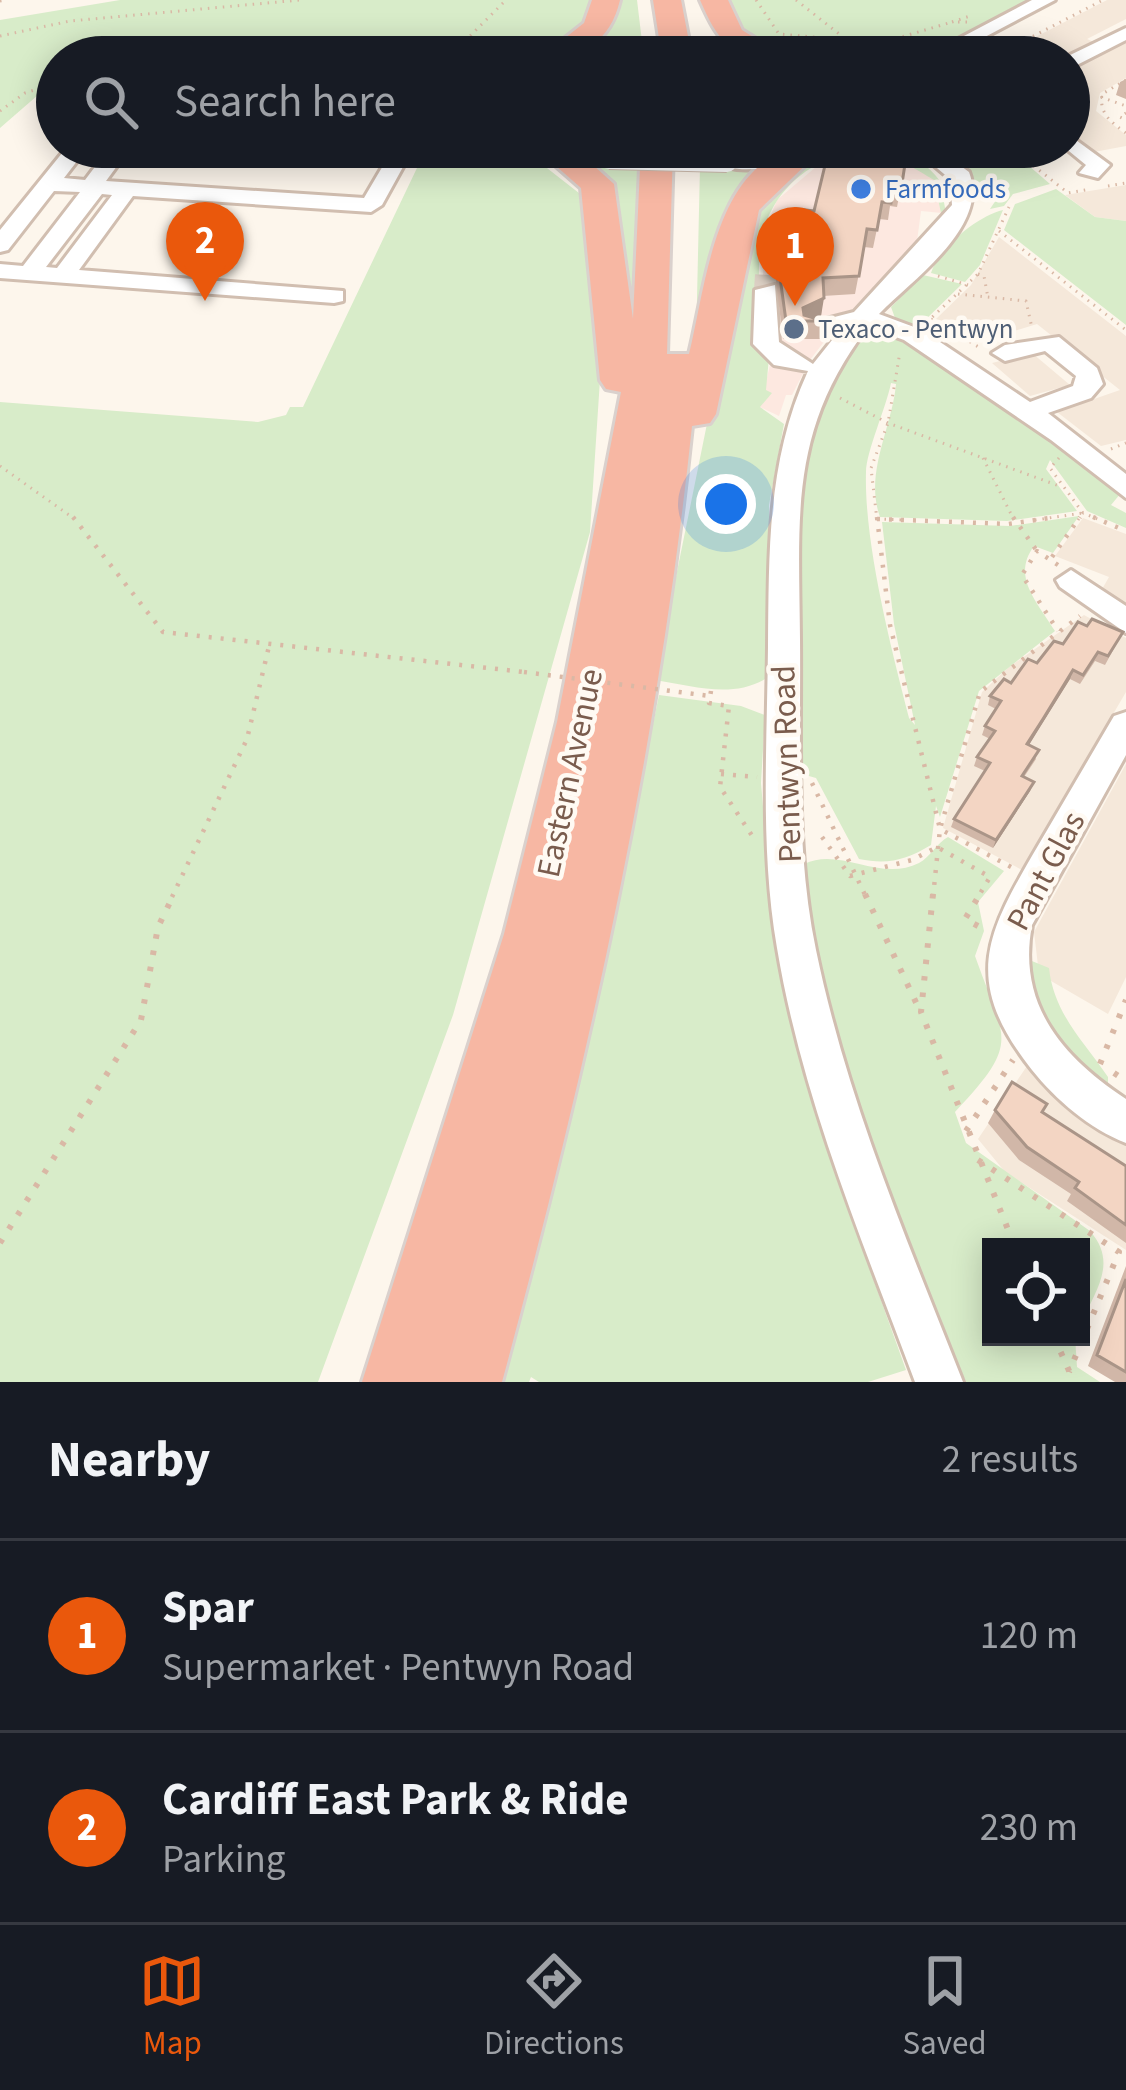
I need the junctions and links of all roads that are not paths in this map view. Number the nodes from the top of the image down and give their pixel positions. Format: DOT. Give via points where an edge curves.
graph roads {
  1 [pos="606,0"];
  2 [pos="650,0"];
  3 [pos="668,0"];
  4 [pos="715,0"];
  5 [pos="1046,0"];
  6 [pos="1065,0"];
  7 [pos="1126,33"];
  8 [pos="587,36"];
  9 [pos="644,36"];
  10 [pos="674,36"];
  11 [pos="732,36"];
  12 [pos="975,36"];
  13 [pos="996,36"];
  14 [pos="1090,52"];
  15 [pos="1090,157"];
  16 [pos="62,168"];
  17 [pos="107,168"];
  18 [pos="393,168"];
  19 [pos="576,168"];
  20 [pos="635,168"];
  21 [pos="704,168"];
  22 [pos="781,168"];
  23 [pos="933,168"];
  24 [pos="953,168"];
  25 [pos="1090,173"];
  26 [pos="958,183"];
  27 [pos="50,184"];
  28 [pos="94,187"];
  29 [pos="127,189"];
  30 [pos="0,245"];
  31 [pos="0,271"];
  32 [pos="28,273"];
  33 [pos="63,276"];
  34 [pos="771,276"];
  35 [pos="334,296"];
  36 [pos="863,317"];
  37 [pos="994,351"];
  38 [pos="814,360"];
  39 [pos="1029,411"];
  40 [pos="648,483"];
  41 [pos="1126,489"];
  42 [pos="1071,580"];
  43 [pos="1113,612"];
  44 [pos="1126,725"];
  45 [pos="1126,1123"];
  46 [pos="399,1382"];
  47 [pos="465,1382"];
  48 [pos="940,1382"];
  1 -- 8 [label="highway" via="603,21"];
  2 -- 9 [label="highway"];
  3 -- 10 [label="highway"];
  4 -- 11 [label="highway"];
  5 -- 12 [label="street"];
  6 -- 13 [label="street"];
  7 -- 14 [label="street"];
  15 -- 25 [label="street" via="1100,165"];
  16 -- 27 [label="street"];
  17 -- 28 [label="street"];
  18 -- 29 [label="street" via="376,202 364,206"];
  19 -- 40 [label="highway" via="597,184 602,201 622,355 617,440"];
  20 -- 40 [label="highway, Eastern Avenue" via="652,319"];
  21 -- 40 [label="highway, Eastern Avenue" via="684,321"];
  22 -- 40 [label="highway" via="742,208 688,445"];
  23 -- 26 [label="street"];
  24 -- 26 [label="street"];
  26 -- 36 [label="street, Pentwyn Road" via="964,206 955,222"];
  27 -- 28 [label="street"];
  27 -- 30 [label="street"];
  28 -- 29 [label="street"];
  28 -- 32 [label="street"];
  29 -- 33 [label="street"];
  31 -- 32 [label="street"];
  32 -- 33 [label="street"];
  33 -- 35 [label="street"];
  34 -- 38 [label="street" via="766,344 783,360"];
  36 -- 38 [label="street, Pentwyn Road"];
  36 -- 39 [label="street" via="915,332"];
  37 -- 39 [label="street" via="1050,341 1088,373 1082,392"];
  38 -- 48 [label="street, Pentwyn Road" via="784,512 784,818 796,947 842,1128"];
  39 -- 41 [label="street"];
  40 -- 46 [label="highway, Eastern Avenue" via="534,934"];
  40 -- 47 [label="highway, Eastern Avenue" via="628,724 583,939"];
  42 -- 43 [label="street"];
  44 -- 45 [label="street, Pant Glas" via="1008,938 1008,980 1051,1066"];
}
